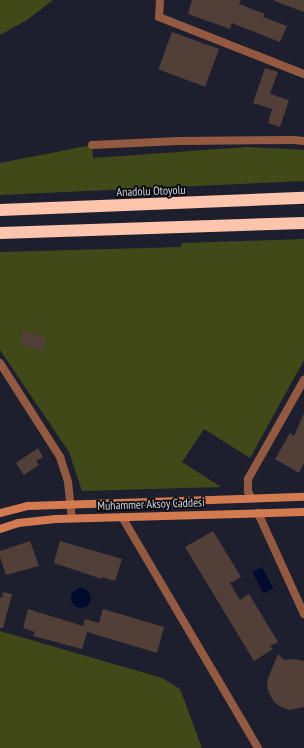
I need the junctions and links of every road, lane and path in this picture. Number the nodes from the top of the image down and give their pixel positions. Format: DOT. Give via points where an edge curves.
graph roads {
  1 [pos="160,0"];
  2 [pos="304,74"];
  3 [pos="304,141"];
  4 [pos="92,145"];
  5 [pos="304,198"];
  6 [pos="0,210"];
  7 [pos="304,223"];
  8 [pos="0,233"];
  9 [pos="0,363"];
  10 [pos="304,380"];
  11 [pos="251,498"];
  12 [pos="304,498"];
  13 [pos="72,504"];
  14 [pos="304,512"];
  15 [pos="0,513"];
  16 [pos="258,513"];
  17 [pos="122,517"];
  18 [pos="72,518"];
  19 [pos="0,529"];
  20 [pos="304,614"];
  21 [pos="258,748"];
  1 -- 2 [label="street" via="159,17"];
  3 -- 4 [label="street" via="178,141"];
  5 -- 6 [label="highway, Anadolu Otoyolu"];
  7 -- 8 [label="highway"];
  9 -- 13 [label="street" via="60,457 67,476"];
  10 -- 11 [label="street" via="248,479"];
  11 -- 12 [label="main road, Muhammer Aksoy Caddesi"];
  11 -- 13 [label="main road, Muhammer Aksoy Caddesi"];
  11 -- 16 [label="main road"];
  13 -- 15 [label="main road, Muhammer Aksoy Caddesi" via="28,506"];
  13 -- 18 [label="street"];
  14 -- 16 [label="main road, Muhammer Aksoy Caddesi"];
  16 -- 17 [label="main road, Muhammer Aksoy Caddesi"];
  16 -- 20 [label="street"];
  17 -- 18 [label="main road, Muhammer Aksoy Caddesi"];
  17 -- 21 [label="street"];
  18 -- 19 [label="main road, Muhammer Aksoy Caddesi" via="18,523"];
}
